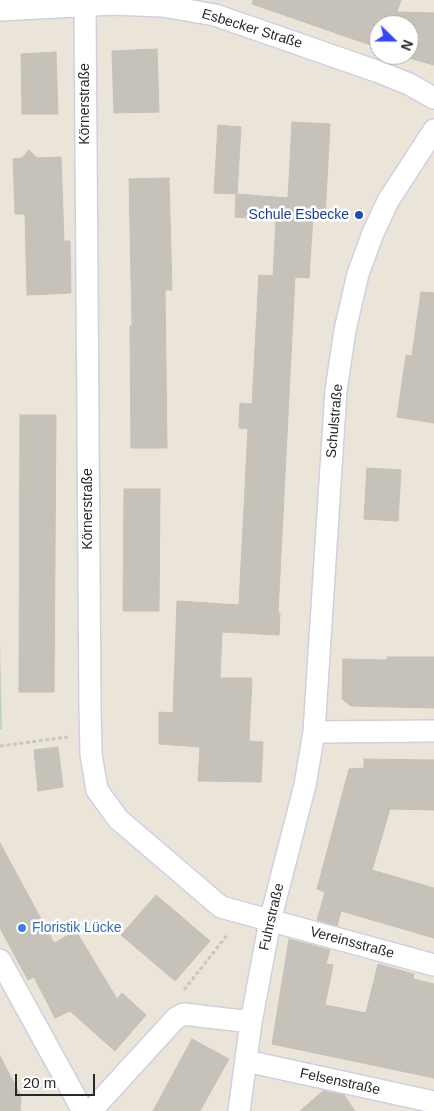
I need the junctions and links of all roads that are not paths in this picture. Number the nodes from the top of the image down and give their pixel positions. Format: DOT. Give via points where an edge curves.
graph roads {
  1 [pos="84,5"];
  2 [pos="0,10"];
  3 [pos="434,98"];
  4 [pos="434,130"];
  5 [pos="434,731"];
  6 [pos="314,732"];
  7 [pos="270,921"];
  8 [pos="0,960"];
  9 [pos="434,965"];
  10 [pos="251,1022"];
  11 [pos="246,1062"];
  12 [pos="434,1102"];
  13 [pos="83,1111"];
  14 [pos="91,1111"];
  15 [pos="239,1111"];
  1 -- 2 [label="street, Esbecker Straße"];
  1 -- 3 [label="street, Esbecker Straße" via="162,6 214,15 379,72"];
  1 -- 7 [label="street, Körnerstraße" via="91,754 97,790 118,819 221,907"];
  4 -- 6 [label="street, Schulstraße" via="388,201 372,233 345,330 336,390"];
  5 -- 6 [label="street"];
  6 -- 7 [label="street, Fuhrstraße" via="305,785"];
  7 -- 9 [label="street, Vereinsstraße"];
  7 -- 10 [label="street, Fuhrstraße"];
  8 -- 13 [label="street"];
  10 -- 11 [label="street, Fuhrstraße"];
  10 -- 14 [label="street" via="183,1014"];
  11 -- 12 [label="street, Felsenstraße"];
  11 -- 15 [label="street, Fuhrstraße"];
}
